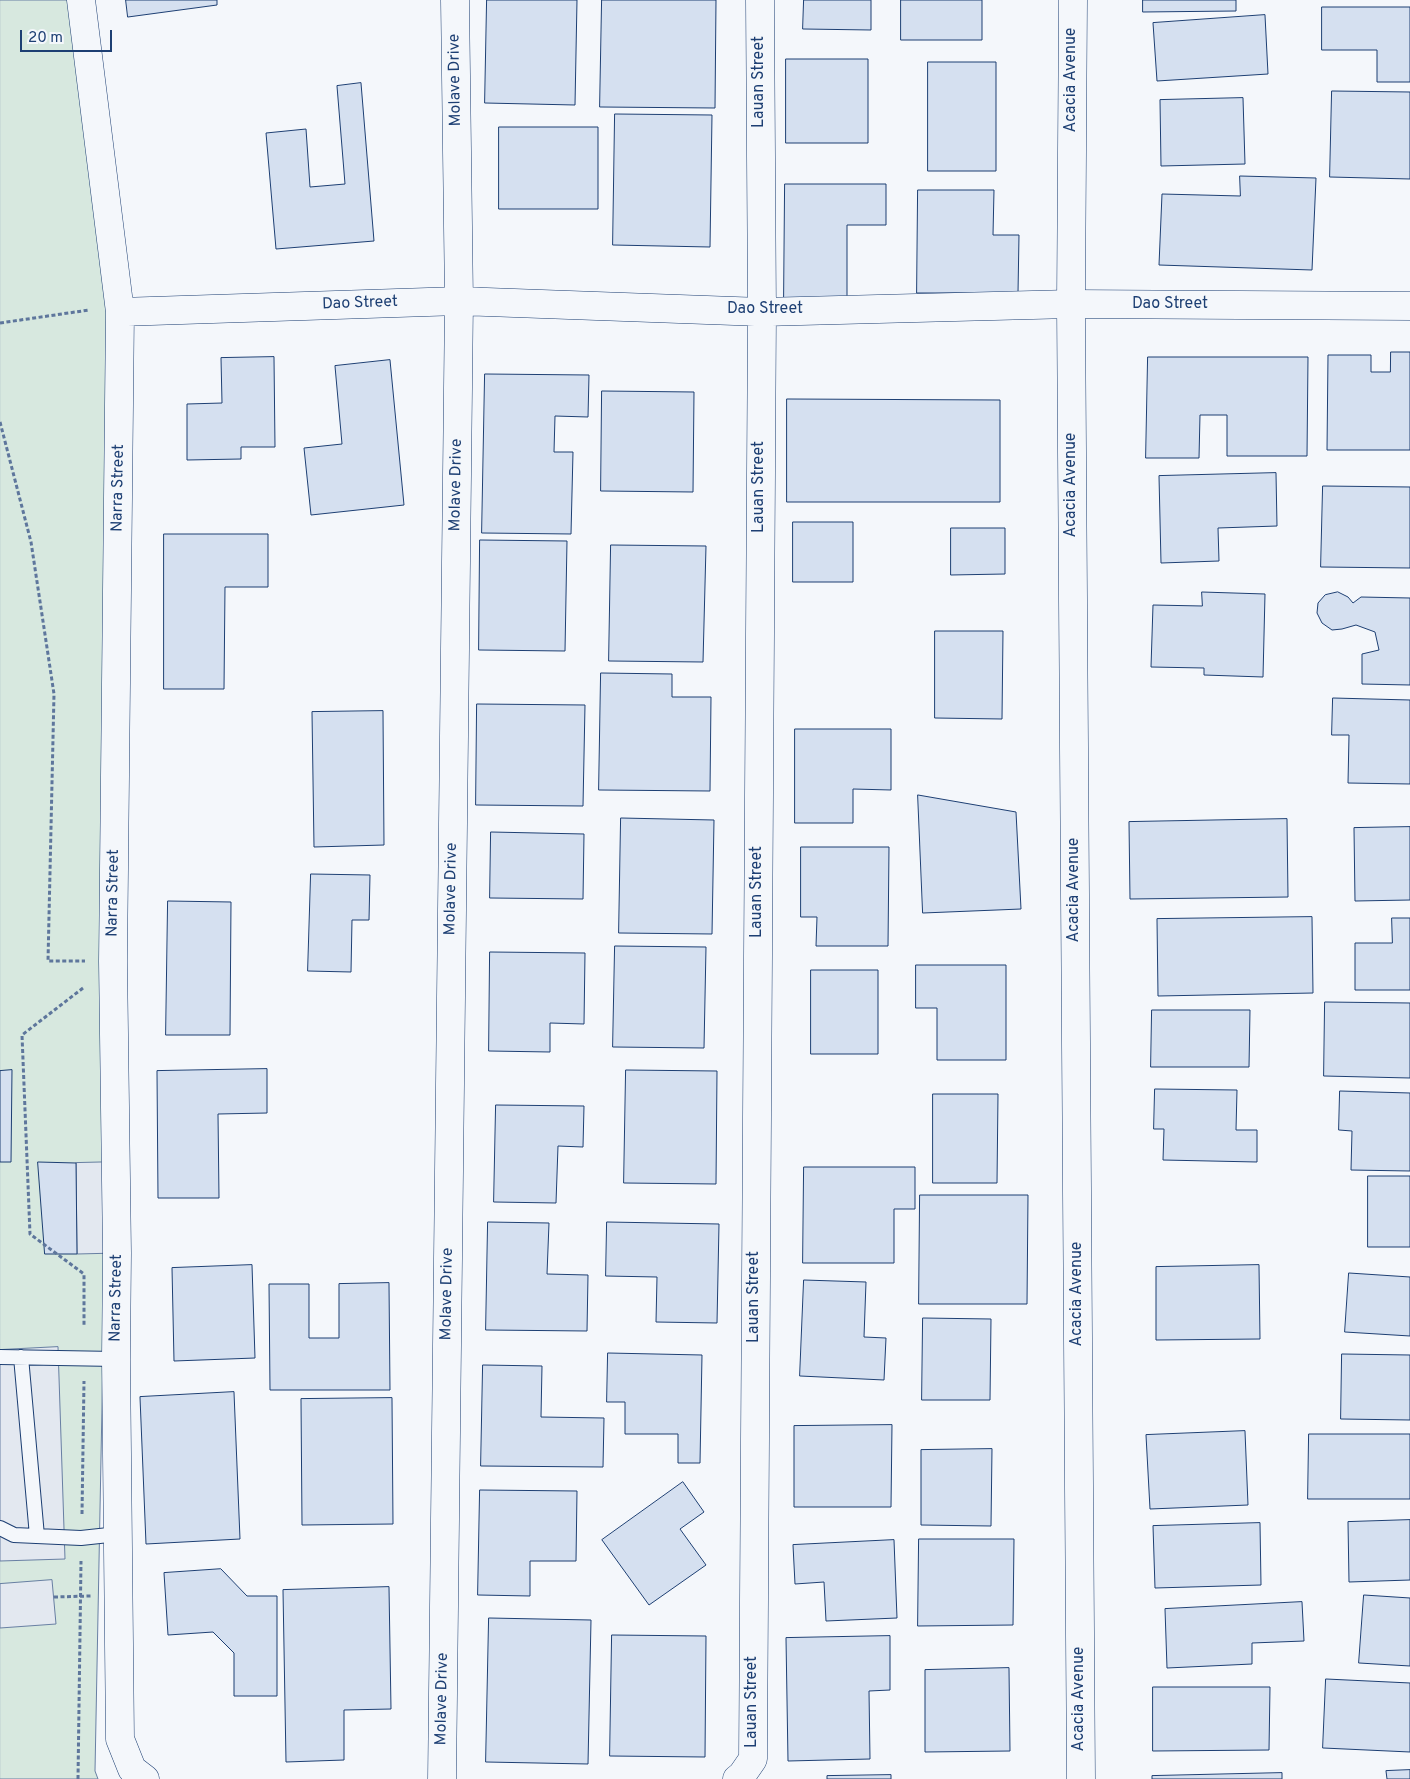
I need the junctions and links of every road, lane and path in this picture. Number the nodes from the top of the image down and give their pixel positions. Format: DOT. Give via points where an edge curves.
graph roads {
  1 [pos="81,0"];
  2 [pos="455,0"];
  3 [pos="760,0"];
  4 [pos="1072,0"];
  5 [pos="459,301"];
  6 [pos="1071,304"];
  7 [pos="1410,306"];
  8 [pos="120,309"];
  9 [pos="762,312"];
  10 [pos="0,324"];
  11 [pos="0,422"];
  12 [pos="85,951"];
  13 [pos="85,961"];
  14 [pos="86,970"];
  15 [pos="86,986"];
  16 [pos="0,1357"];
  17 [pos="21,1357"];
  18 [pos="84,1358"];
  19 [pos="116,1359"];
  20 [pos="0,1528"];
  21 [pos="118,1534"];
  22 [pos="37,1536"];
  23 [pos="81,1538"];
  24 [pos="78,1779"];
  25 [pos="145,1779"];
  26 [pos="442,1779"];
  27 [pos="737,1779"];
  28 [pos="1081,1779"];
  1 -- 8 [label="street, Narra Street"];
  2 -- 5 [label="street, Molave Drive"];
  3 -- 9 [label="street, Lauan Street"];
  4 -- 6 [label="street, Acacia Avenue"];
  5 -- 8 [label="street, Dao Street"];
  5 -- 9 [label="street, Dao Street"];
  5 -- 26 [label="street, Molave Drive"];
  6 -- 7 [label="street, Dao Street"];
  6 -- 9 [label="street, Dao Street"];
  6 -- 28 [label="street, Acacia Avenue"];
  8 -- 10 [label="path"];
  8 -- 19 [label="street, Narra Street" via="113,961"];
  9 -- 27 [label="street, Lauan Street" via="752,1759"];
  11 -- 13 [label="path" via="31,542 54,694 48,961"];
  12 -- 13 [label="path"];
  13 -- 14 [label="path"];
  15 -- 18 [label="path" via="22,1035 30,1234 84,1274"];
  16 -- 17 [label="lane"];
  17 -- 18 [label="lane"];
  17 -- 22 [label="lane"];
  18 -- 19 [label="lane"];
  18 -- 23 [label="path"];
  19 -- 21 [label="street, Narra Street"];
  20 -- 22 [label="lane" via="14,1535"];
  21 -- 23 [label="lane"];
  21 -- 25 [label="street, Narra Street" via="120,1740 132,1769"];
  22 -- 23 [label="lane"];
  23 -- 24 [label="path"];
}
